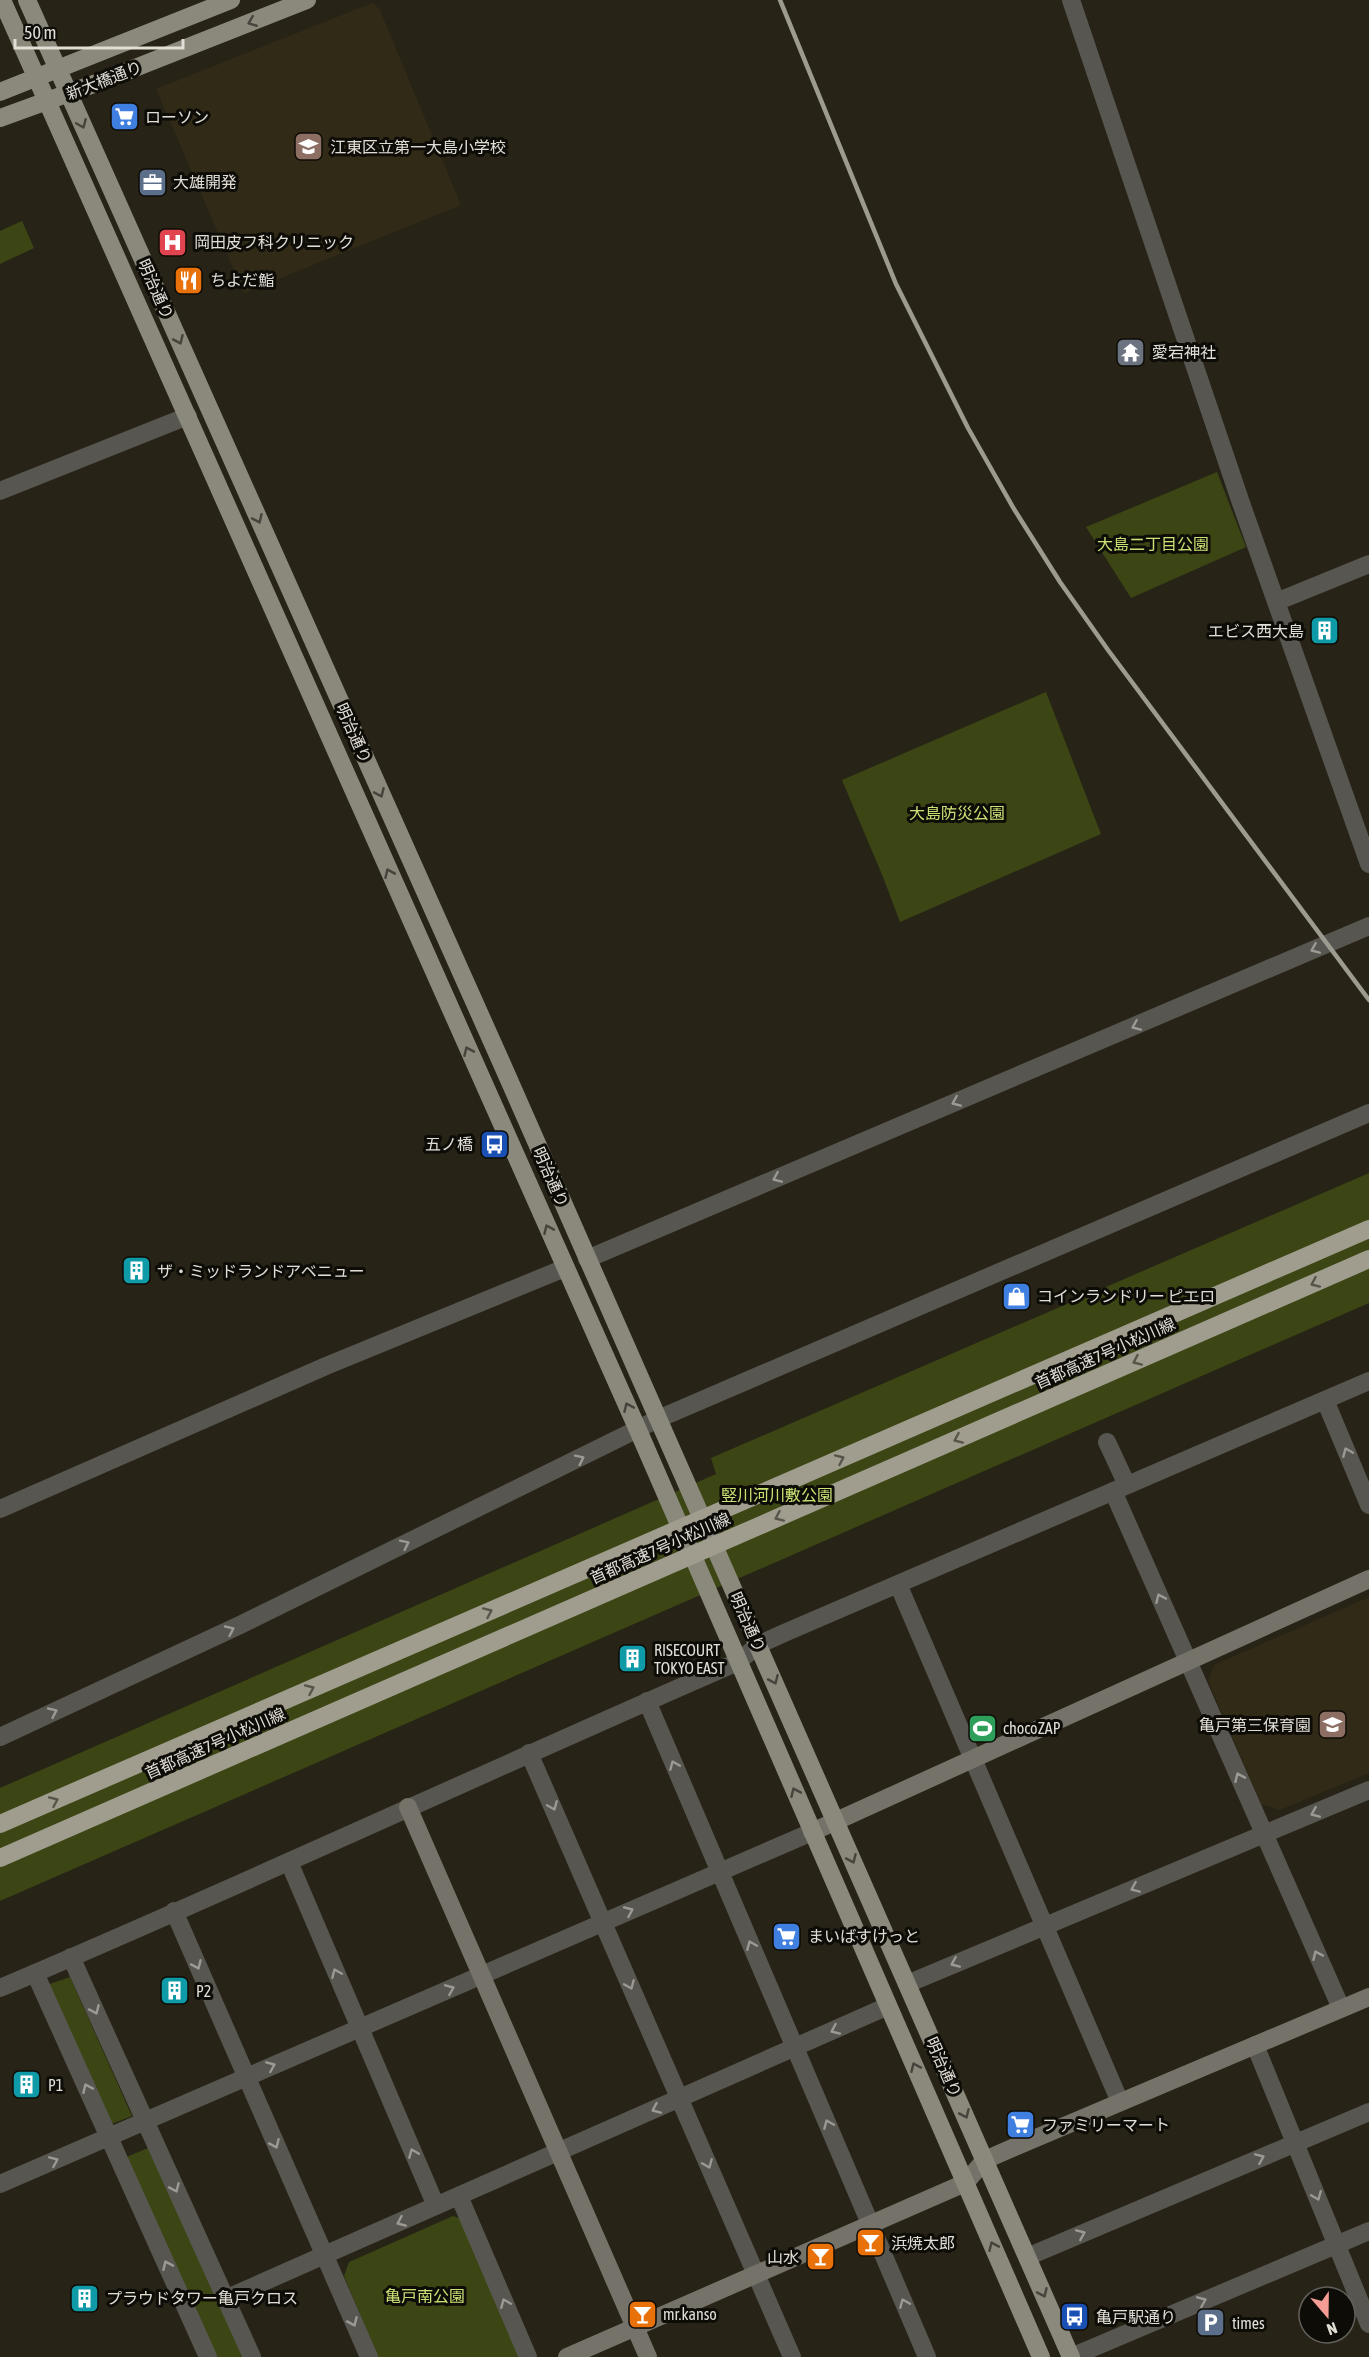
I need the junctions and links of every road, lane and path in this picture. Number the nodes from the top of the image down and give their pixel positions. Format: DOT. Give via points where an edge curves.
graph roads {
  1 [pos="2,0"];
  2 [pos="27,0"];
  3 [pos="231,0"];
  4 [pos="307,0"];
  5 [pos="1071,0"];
  6 [pos="59,70"];
  7 [pos="37,79"];
  8 [pos="0,92"];
  9 [pos="69,93"];
  10 [pos="46,101"];
  11 [pos="0,118"];
  12 [pos="188,416"];
  13 [pos="0,491"];
  14 [pos="1369,564"];
  15 [pos="1276,603"];
  16 [pos="1369,864"];
  17 [pos="1369,926"];
  18 [pos="1369,1113"];
  19 [pos="1369,1229"];
  20 [pos="587,1259"];
  21 [pos="1369,1259"];
  22 [pos="565,1268"];
  23 [pos="1369,1381"];
  24 [pos="1325,1400"];
  25 [pos="658,1419"];
  26 [pos="638,1430"];
  27 [pos="1107,1442"];
  28 [pos="1120,1488"];
  29 [pos="1369,1505"];
  30 [pos="0,1509"];
  31 [pos="1369,1579"];
  32 [pos="898,1584"];
  33 [pos="758,1645"];
  34 [pos="1188,1661"];
  35 [pos="738,1662"];
  36 [pos="647,1701"];
  37 [pos="0,1737"];
  38 [pos="530,1753"];
  39 [pos="973,1759"];
  40 [pos="1369,1790"];
  41 [pos="408,1807"];
  42 [pos="836,1821"];
  43 [pos="0,1824"];
  44 [pos="812,1832"];
  45 [pos="1264,1834"];
  46 [pos="0,1858"];
  47 [pos="289,1862"];
  48 [pos="720,1872"];
  49 [pos="174,1911"];
  50 [pos="603,1923"];
  51 [pos="1045,1926"];
  52 [pos="71,1957"];
  53 [pos="35,1973"];
  54 [pos="482,1975"];
  55 [pos="907,1984"];
  56 [pos="0,1988"];
  57 [pos="1369,1997"];
  58 [pos="888,2006"];
  59 [pos="1341,2008"];
  60 [pos="360,2028"];
  61 [pos="1255,2045"];
  62 [pos="795,2048"];
  63 [pos="246,2077"];
  64 [pos="680,2099"];
  65 [pos="1120,2102"];
  66 [pos="1369,2112"];
  67 [pos="145,2121"];
  68 [pos="109,2137"];
  69 [pos="1295,2143"];
  70 [pos="558,2152"];
  71 [pos="985,2160"];
  72 [pos="965,2182"];
  73 [pos="0,2184"];
  74 [pos="459,2196"];
  75 [pos="436,2206"];
  76 [pos="870,2224"];
  77 [pos="1369,2231"];
  78 [pos="1336,2244"];
  79 [pos="324,2256"];
  80 [pos="1027,2257"];
  81 [pos="756,2274"];
  82 [pos="225,2299"];
  83 [pos="1369,2324"];
  84 [pos="635,2327"];
  85 [pos="208,2357"];
  86 [pos="252,2357"];
  87 [pos="369,2357"];
  88 [pos="528,2357"];
  89 [pos="567,2357"];
  90 [pos="648,2357"];
  91 [pos="792,2357"];
  92 [pos="927,2357"];
  93 [pos="1041,2357"];
  94 [pos="1071,2357"];
  1 -- 7 [label="main road, 明治通り"];
  2 -- 6 [label="main road, 明治通り"];
  3 -- 6 [label="main road, 新大橋通り"];
  4 -- 9 [label="main road, 新大橋通り, one-way"];
  5 -- 15 [label="street"];
  6 -- 7 [label="main road, 新大橋通り"];
  6 -- 9 [label="main road, 明治通り"];
  7 -- 8 [label="main road, 新大橋通り"];
  7 -- 10 [label="main road, 明治通り"];
  9 -- 10 [label="main road, 新大橋通り"];
  9 -- 20 [label="main road, 明治通り, one-way"];
  10 -- 11 [label="main road, 新大橋通り"];
  10 -- 12 [label="main road, 明治通り"];
  12 -- 13 [label="street"];
  22 -- 12 [label="main road, 明治通り, one-way"];
  14 -- 15 [label="street"];
  15 -- 16 [label="street"];
  17 -- 20 [label="street, one-way"];
  18 -- 25 [label="street"];
  43 -- 19 [label="highway, 首都高速7号小松川線, one-way, bridge"];
  20 -- 25 [label="main road, 明治通り"];
  21 -- 46 [label="highway, 首都高速7号小松川線, one-way, bridge"];
  26 -- 22 [label="main road, 明治通り, one-way"];
  22 -- 30 [label="street" via="326,1366"];
  23 -- 24 [label="street"];
  24 -- 28 [label="street"];
  29 -- 24 [label="street, one-way"];
  25 -- 26 [label="street"];
  25 -- 33 [label="main road, 明治通り, bridge"];
  26 -- 35 [label="main road, 明治通り, bridge"];
  37 -- 26 [label="street, one-way" via="240,1625"];
  27 -- 28 [label="street"];
  28 -- 32 [label="street"];
  34 -- 28 [label="street, one-way"];
  31 -- 34 [label="street"];
  32 -- 33 [label="street"];
  32 -- 39 [label="street"];
  33 -- 35 [label="street"];
  33 -- 42 [label="main road, 明治通り, one-way"];
  34 -- 39 [label="street"];
  45 -- 34 [label="street, one-way"];
  35 -- 36 [label="street"];
  44 -- 35 [label="main road, 明治通り, one-way"];
  36 -- 38 [label="street"];
  48 -- 36 [label="street, one-way"];
  38 -- 41 [label="street"];
  38 -- 50 [label="street, one-way"];
  39 -- 42 [label="street"];
  39 -- 51 [label="street"];
  40 -- 45 [label="street, one-way"];
  41 -- 47 [label="street"];
  41 -- 54 [label="street"];
  42 -- 44 [label="street"];
  42 -- 55 [label="main road, 明治通り, one-way"];
  44 -- 48 [label="street"];
  44 -- 58 [label="main road, 明治通り"];
  45 -- 51 [label="street, one-way"];
  59 -- 45 [label="street, one-way"];
  47 -- 49 [label="street"];
  60 -- 47 [label="street, one-way"];
  50 -- 48 [label="street, one-way"];
  62 -- 48 [label="street, one-way"];
  49 -- 52 [label="street"];
  49 -- 63 [label="street, one-way"];
  50 -- 54 [label="street"];
  50 -- 64 [label="street, one-way"];
  51 -- 55 [label="street, one-way"];
  51 -- 65 [label="street"];
  52 -- 53 [label="street"];
  52 -- 67 [label="street, one-way"];
  53 -- 56 [label="street"];
  68 -- 53 [label="street, one-way"];
  60 -- 54 [label="street, one-way"];
  54 -- 70 [label="street"];
  55 -- 71 [label="main road, 明治通り, one-way"];
  57 -- 59 [label="street"];
  58 -- 62 [label="street, one-way"];
  72 -- 58 [label="main road, 明治通り, one-way"];
  59 -- 61 [label="street"];
  63 -- 60 [label="street, one-way"];
  75 -- 60 [label="street, one-way"];
  61 -- 65 [label="street"];
  61 -- 69 [label="street"];
  62 -- 64 [label="street"];
  76 -- 62 [label="street, one-way"];
  63 -- 67 [label="street"];
  63 -- 79 [label="street, one-way"];
  64 -- 70 [label="street, one-way"];
  64 -- 81 [label="street, one-way"];
  65 -- 71 [label="street"];
  66 -- 69 [label="street"];
  67 -- 68 [label="street"];
  67 -- 82 [label="street, one-way"];
  73 -- 68 [label="street, one-way"];
  85 -- 68 [label="street, one-way"];
  69 -- 78 [label="street, one-way"];
  80 -- 69 [label="street, one-way"];
  70 -- 74 [label="street"];
  70 -- 84 [label="street"];
  71 -- 72 [label="street"];
  71 -- 80 [label="main road, 明治通り"];
  72 -- 76 [label="street"];
  93 -- 72 [label="main road, 明治通り, one-way"];
  74 -- 75 [label="street"];
  88 -- 74 [label="street, one-way"];
  75 -- 79 [label="street, one-way"];
  76 -- 81 [label="street"];
  92 -- 76 [label="street, one-way"];
  77 -- 78 [label="street"];
  78 -- 83 [label="street"];
  94 -- 78 [label="street, one-way"];
  79 -- 82 [label="street"];
  79 -- 87 [label="street, one-way"];
  80 -- 94 [label="main road, 明治通り, one-way"];
  81 -- 84 [label="street"];
  81 -- 91 [label="street"];
  82 -- 86 [label="street"];
  84 -- 89 [label="street"];
  84 -- 90 [label="street"];
}
